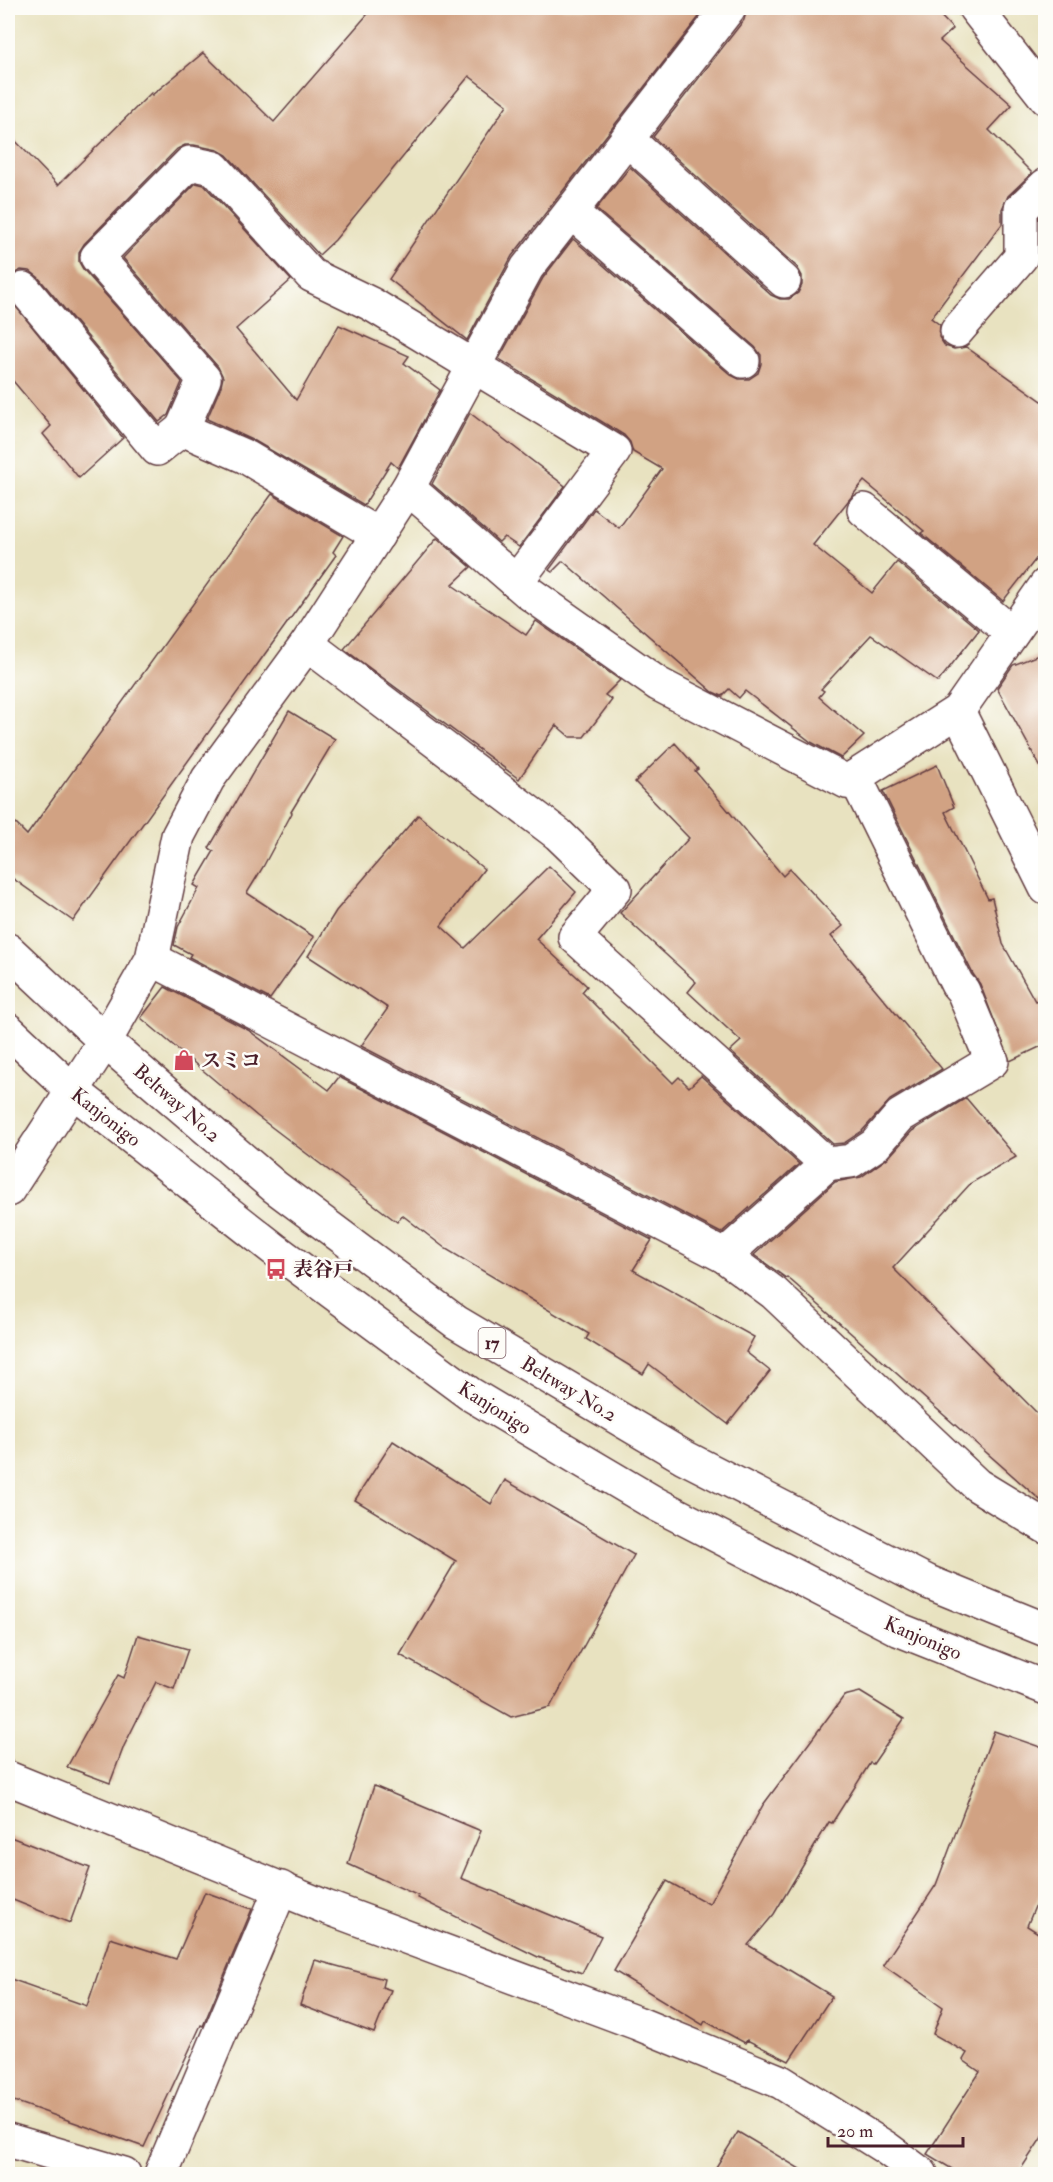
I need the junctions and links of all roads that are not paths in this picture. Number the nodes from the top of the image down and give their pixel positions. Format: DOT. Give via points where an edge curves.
graph roads {
  1 [pos="729,8"];
  2 [pos="975,8"];
  3 [pos="1046,98"];
  4 [pos="627,139"];
  5 [pos="1046,185"];
  6 [pos="571,212"];
  7 [pos="784,281"];
  8 [pos="24,289"];
  9 [pos="957,331"];
  10 [pos="743,361"];
  11 [pos="474,366"];
  12 [pos="182,429"];
  13 [pos="408,488"];
  14 [pos="864,510"];
  15 [pos="378,535"];
  16 [pos="516,582"];
  17 [pos="1046,585"];
  18 [pos="1012,633"];
  19 [pos="307,644"];
  20 [pos="958,711"];
  21 [pos="855,777"];
  22 [pos="1046,888"];
  23 [pos="8,950"];
  24 [pos="152,959"];
  25 [pos="8,1030"];
  26 [pos="105,1041"];
  27 [pos="73,1091"];
  28 [pos="827,1164"];
  29 [pos="8,1190"];
  30 [pos="724,1256"];
  31 [pos="1046,1527"];
  32 [pos="1046,1630"];
  33 [pos="1046,1688"];
  34 [pos="8,1778"];
  35 [pos="281,1888"];
  36 [pos="8,2140"];
  37 [pos="124,2175"];
  38 [pos="161,2175"];
  39 [pos="921,2175"];
  1 -- 4 [label="street"];
  2 -- 3 [label="street"];
  4 -- 6 [label="street"];
  4 -- 7 [label="street"];
  5 -- 9 [label="street" via="1021,209 1021,257"];
  6 -- 10 [label="street"];
  6 -- 11 [label="street" via="527,268"];
  8 -- 12 [label="street" via="157,449"];
  11 -- 12 [label="street" via="371,304 311,275 214,168 190,163 97,257 204,379"];
  11 -- 13 [label="street"];
  11 -- 16 [label="street" via="614,451"];
  12 -- 15 [label="street" via="246,457"];
  13 -- 15 [label="street"];
  13 -- 16 [label="street"];
  14 -- 18 [label="street"];
  15 -- 19 [label="street"];
  16 -- 21 [label="street" via="658,684 847,782"];
  17 -- 18 [label="street"];
  18 -- 20 [label="street"];
  19 -- 24 [label="street" via="208,779 178,837"];
  19 -- 28 [label="street" via="558,834 615,889 575,937"];
  20 -- 21 [label="street"];
  20 -- 22 [label="street"];
  21 -- 28 [label="street" via="963,991 992,1061 900,1116 875,1145 850,1161"];
  23 -- 26 [label="street, Beltway No.2 / 17"];
  24 -- 26 [label="street"];
  24 -- 30 [label="street"];
  25 -- 27 [label="street, Kanjonigo"];
  26 -- 27 [label="street"];
  26 -- 32 [label="street, Beltway No.2 / 17" via="275,1187 456,1322 684,1457 928,1582"];
  27 -- 29 [label="street"];
  27 -- 33 [label="street, Kanjonigo" via="274,1249 470,1395 656,1504 900,1630"];
  28 -- 30 [label="street"];
  30 -- 31 [label="street" via="774,1293 976,1485"];
  34 -- 35 [label="street"];
  35 -- 38 [label="street"];
  35 -- 39 [label="street" via="781,2082 886,2148"];
  36 -- 37 [label="street"];
}
